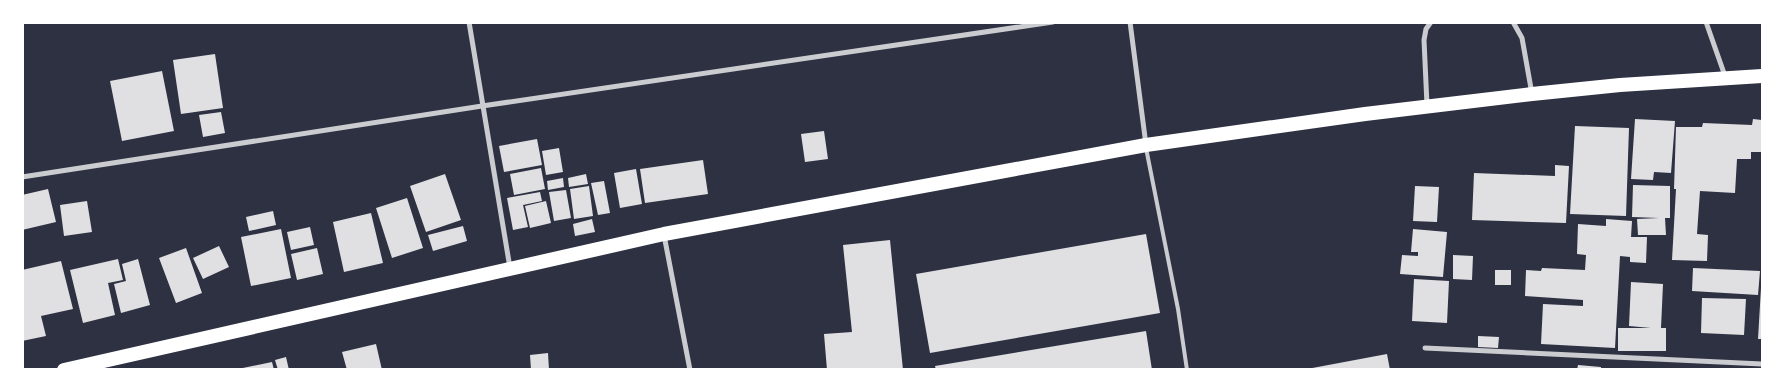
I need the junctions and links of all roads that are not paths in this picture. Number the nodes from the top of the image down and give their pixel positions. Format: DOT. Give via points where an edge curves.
graph roads {
  1 [pos="469,22"];
  2 [pos="1053,22"];
  3 [pos="1130,22"];
  4 [pos="1431,22"];
  5 [pos="1513,22"];
  6 [pos="1706,22"];
  7 [pos="1762,76"];
  8 [pos="1726,77"];
  9 [pos="1532,94"];
  10 [pos="482,106"];
  11 [pos="1427,107"];
  12 [pos="1146,146"];
  13 [pos="22,177"];
  14 [pos="664,234"];
  15 [pos="510,269"];
  16 [pos="1425,348"];
  17 [pos="1762,364"];
  18 [pos="64,370"];
  19 [pos="690,370"];
  20 [pos="1187,370"];
  1 -- 10 [label="street"];
  2 -- 10 [label="street"];
  3 -- 12 [label="street"];
  4 -- 11 [label="street" via="1424,40"];
  5 -- 9 [label="street" via="1522,38"];
  6 -- 8 [label="street"];
  7 -- 8 [label="highway"];
  8 -- 9 [label="highway"];
  9 -- 11 [label="highway"];
  10 -- 13 [label="street"];
  10 -- 15 [label="street"];
  11 -- 12 [label="highway"];
  12 -- 14 [label="highway"];
  12 -- 20 [label="lane"];
  14 -- 15 [label="highway"];
  14 -- 19 [label="street"];
  15 -- 18 [label="highway"];
  16 -- 17 [label="street"];
}
